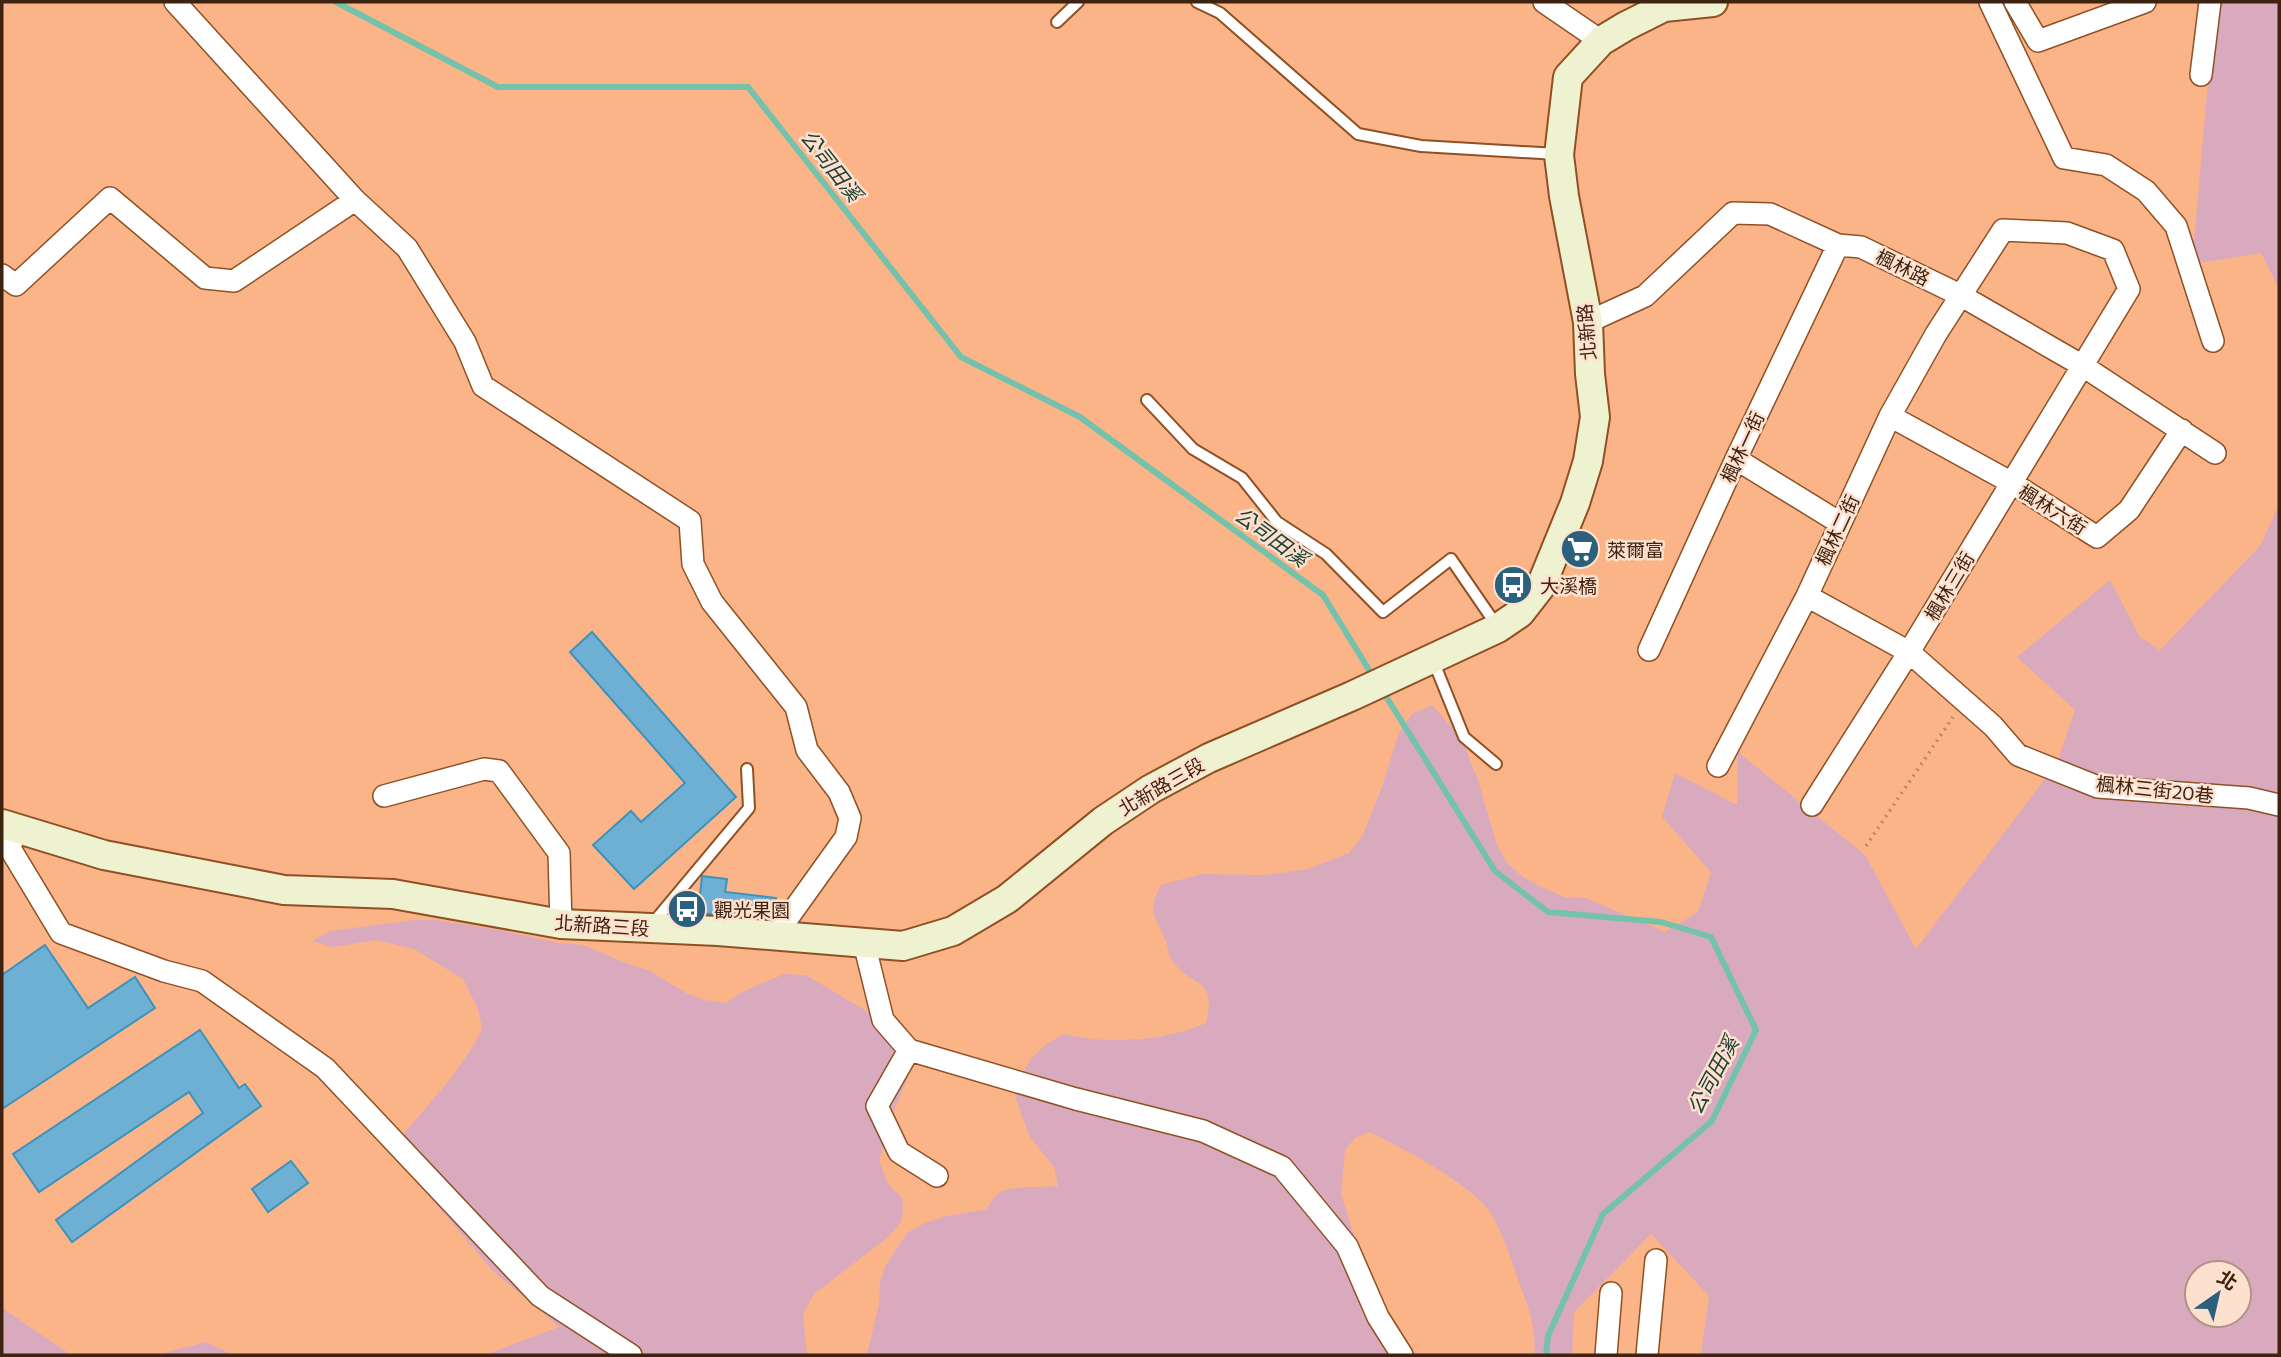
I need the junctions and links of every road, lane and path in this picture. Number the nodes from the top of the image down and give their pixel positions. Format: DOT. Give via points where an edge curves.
graph roads {
  1 [pos="175,2"];
  2 [pos="1078,2"];
  3 [pos="1196,2"];
  4 [pos="1544,2"];
  5 [pos="1713,2"];
  6 [pos="1990,2"];
  7 [pos="2015,2"];
  8 [pos="2145,2"];
  9 [pos="2210,2"];
  10 [pos="1663,4"];
  11 [pos="1057,22"];
  12 [pos="1601,41"];
  13 [pos="2201,75"];
  14 [pos="1559,155"];
  15 [pos="355,200"];
  16 [pos="1838,245"];
  17 [pos="2,275"];
  18 [pos="1961,295"];
  19 [pos="1588,322"];
  20 [pos="2213,341"];
  21 [pos="2083,366"];
  22 [pos="1146,400"];
  23 [pos="1890,416"];
  24 [pos="2182,430"];
  25 [pos="2215,453"];
  26 [pos="1736,459"];
  27 [pos="2012,483"];
  28 [pos="1840,523"];
  29 [pos="1807,596"];
  30 [pos="1499,628"];
  31 [pos="1649,650"];
  32 [pos="1909,652"];
  33 [pos="1432,658"];
  34 [pos="1352,696"];
  35 [pos="1964,701"];
  36 [pos="1496,764"];
  37 [pos="1718,766"];
  38 [pos="747,769"];
  39 [pos="384,796"];
  40 [pos="1812,804"];
  41 [pos="2279,805"];
  42 [pos="7,825"];
  43 [pos="1866,846"];
  44 [pos="561,924"];
  45 [pos="649,928"];
  46 [pos="775,936"];
  47 [pos="864,943"];
  48 [pos="909,1050"];
  49 [pos="937,1176"];
  50 [pos="1657,1259"];
  51 [pos="1611,1293"];
  52 [pos="631,1355"];
  53 [pos="1402,1355"];
  54 [pos="1606,1355"];
  55 [pos="1647,1355"];
  1 -- 15 [label="street"];
  2 -- 11 [label="lane"];
  3 -- 14 [label="lane" via="1220,13 1358,134 1421,146"];
  4 -- 12 [label="street"];
  5 -- 10 [label="main road, 北新路"];
  6 -- 20 [label="street" via="2064,158 2106,165 2147,191 2176,226"];
  7 -- 8 [label="street" via="2038,41"];
  9 -- 13 [label="street"];
  10 -- 12 [label="main road, 北新路"];
  12 -- 14 [label="main road, 北新路" via="1568,77"];
  14 -- 19 [label="main road, 北新路"];
  15 -- 17 [label="street" via="234,282 205,278 110,198 16,285"];
  15 -- 46 [label="street" via="407,248 466,342 482,386 690,521 693,564 712,602 796,707 807,750 839,792 850,818 846,837"];
  16 -- 18 [label="street, 楓林路" via="1861,247"];
  16 -- 19 [label="street, 楓林路" via="1770,214 1733,213 1645,296"];
  16 -- 26 [label="street, 楓林一街"];
  18 -- 21 [label="street, 楓林路"];
  18 -- 21 [label="street, 楓林二街" via="2003,230 2067,233 2113,250 2129,289"];
  18 -- 23 [label="street, 楓林二街"];
  19 -- 30 [label="main road, 北新路" via="1595,417 1588,461 1541,586 1520,613"];
  21 -- 24 [label="street, 楓林路"];
  21 -- 27 [label="street, 楓林三街"];
  22 -- 30 [label="lane" via="1193,449 1242,478 1277,522 1326,554 1382,612 1451,559"];
  23 -- 27 [label="street, 楓林六街"];
  23 -- 28 [label="street, 楓林二街"];
  24 -- 25 [label="street, 楓林路"];
  24 -- 27 [label="street, 楓林六街" via="2129,510 2097,537"];
  26 -- 28 [label="street"];
  26 -- 31 [label="street, 楓林一街"];
  27 -- 32 [label="street, 楓林三街"];
  28 -- 29 [label="street, 楓林二街"];
  29 -- 32 [label="street, 楓林三街20巷"];
  29 -- 37 [label="street, 楓林二街"];
  30 -- 33 [label="main road, 北新路"];
  32 -- 35 [label="street, 楓林三街20巷"];
  32 -- 40 [label="street, 楓林三街"];
  33 -- 34 [label="main road, 北新路"];
  33 -- 36 [label="lane" via="1464,737"];
  34 -- 47 [label="main road, 北新路三段" via="1209,758 1151,789 1103,821 1007,899 953,931 903,946"];
  35 -- 41 [label="street, 楓林三街20巷" via="2018,755 2098,787 2249,798"];
  35 -- 43 [label="path"];
  38 -- 45 [label="lane" via="749,808"];
  39 -- 44 [label="street" via="484,769 499,771 559,853"];
  42 -- 44 [label="main road, 北新路三段" via="104,855 284,890 393,894"];
  42 -- 52 [label="street" via="11,850 61,933 202,981 325,1068 540,1296"];
  44 -- 45 [label="main road, 北新路三段"];
  45 -- 46 [label="main road, 北新路三段"];
  46 -- 47 [label="main road, 北新路三段"];
  47 -- 48 [label="street" via="883,1020"];
  48 -- 49 [label="street" via="877,1106 899,1152"];
  48 -- 53 [label="street" via="1203,1131 1282,1167 1347,1246 1378,1318"];
  50 -- 55 [label="street"];
  51 -- 54 [label="street"];
}
